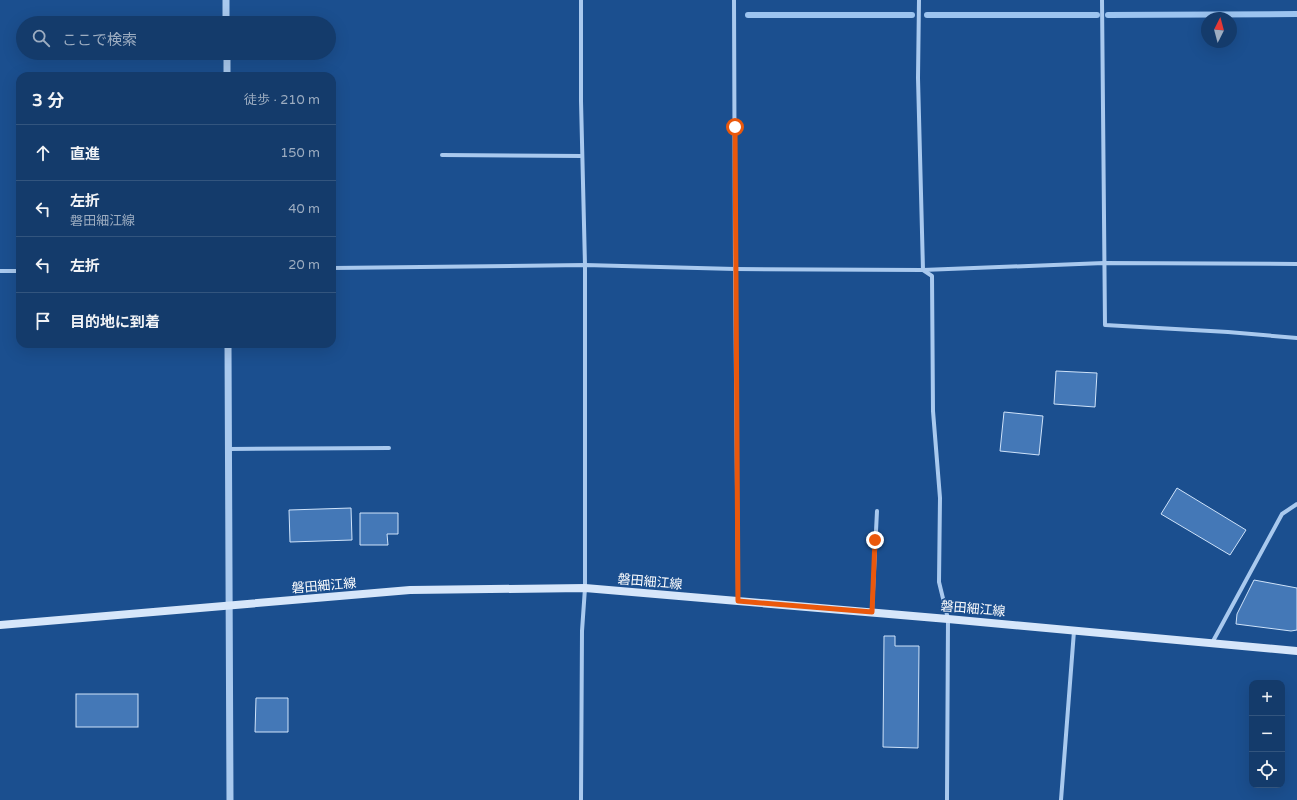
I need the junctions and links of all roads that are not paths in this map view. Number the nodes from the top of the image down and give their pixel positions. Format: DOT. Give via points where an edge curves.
graph roads {
  1 [pos="226,0"];
  2 [pos="581,0"];
  3 [pos="734,0"];
  4 [pos="919,0"];
  5 [pos="1102,0"];
  6 [pos="226,16"];
  7 [pos="226,60"];
  8 [pos="227,72"];
  9 [pos="442,155"];
  10 [pos="582,156"];
  11 [pos="1104,263"];
  12 [pos="1297,264"];
  13 [pos="585,265"];
  14 [pos="336,268"];
  15 [pos="735,269"];
  16 [pos="922,270"];
  17 [pos="0,271"];
  18 [pos="16,271"];
  19 [pos="1297,338"];
  20 [pos="228,348"];
  21 [pos="389,448"];
  22 [pos="229,449"];
  23 [pos="1297,504"];
  24 [pos="877,511"];
  25 [pos="585,588"];
  26 [pos="738,601"];
  27 [pos="230,606"];
  28 [pos="872,612"];
  29 [pos="948,619"];
  30 [pos="0,625"];
  31 [pos="1074,631"];
  32 [pos="1212,643"];
  33 [pos="1297,651"];
  34 [pos="230,800"];
  35 [pos="580,800"];
  36 [pos="947,800"];
  37 [pos="1061,800"];
  1 -- 6 [label="street"];
  2 -- 10 [label="street"];
  3 -- 15 [label="street"];
  4 -- 16 [label="street"];
  5 -- 11 [label="street"];
  7 -- 8 [label="street"];
  9 -- 10 [label="street"];
  10 -- 13 [label="street"];
  11 -- 12 [label="street"];
  11 -- 16 [label="street"];
  11 -- 19 [label="street" via="1105,325"];
  13 -- 14 [label="street"];
  13 -- 15 [label="street"];
  13 -- 25 [label="street"];
  15 -- 16 [label="street"];
  15 -- 26 [label="street"];
  16 -- 29 [label="street" via="932,276 933,411 940,498 939,582"];
  17 -- 18 [label="street"];
  20 -- 22 [label="street"];
  21 -- 22 [label="street"];
  22 -- 27 [label="street"];
  23 -- 32 [label="street" via="1282,514"];
  24 -- 28 [label="street"];
  25 -- 26 [label="main road, 磐田細江線"];
  25 -- 27 [label="main road, 磐田細江線" via="410,590"];
  25 -- 35 [label="street"];
  26 -- 28 [label="main road, 磐田細江線"];
  27 -- 30 [label="main road, 磐田細江線"];
  27 -- 34 [label="street"];
  28 -- 29 [label="main road, 磐田細江線"];
  29 -- 31 [label="main road, 磐田細江線"];
  29 -- 36 [label="street"];
  31 -- 32 [label="main road, 磐田細江線"];
  31 -- 37 [label="street"];
  32 -- 33 [label="main road, 磐田細江線"];
}
